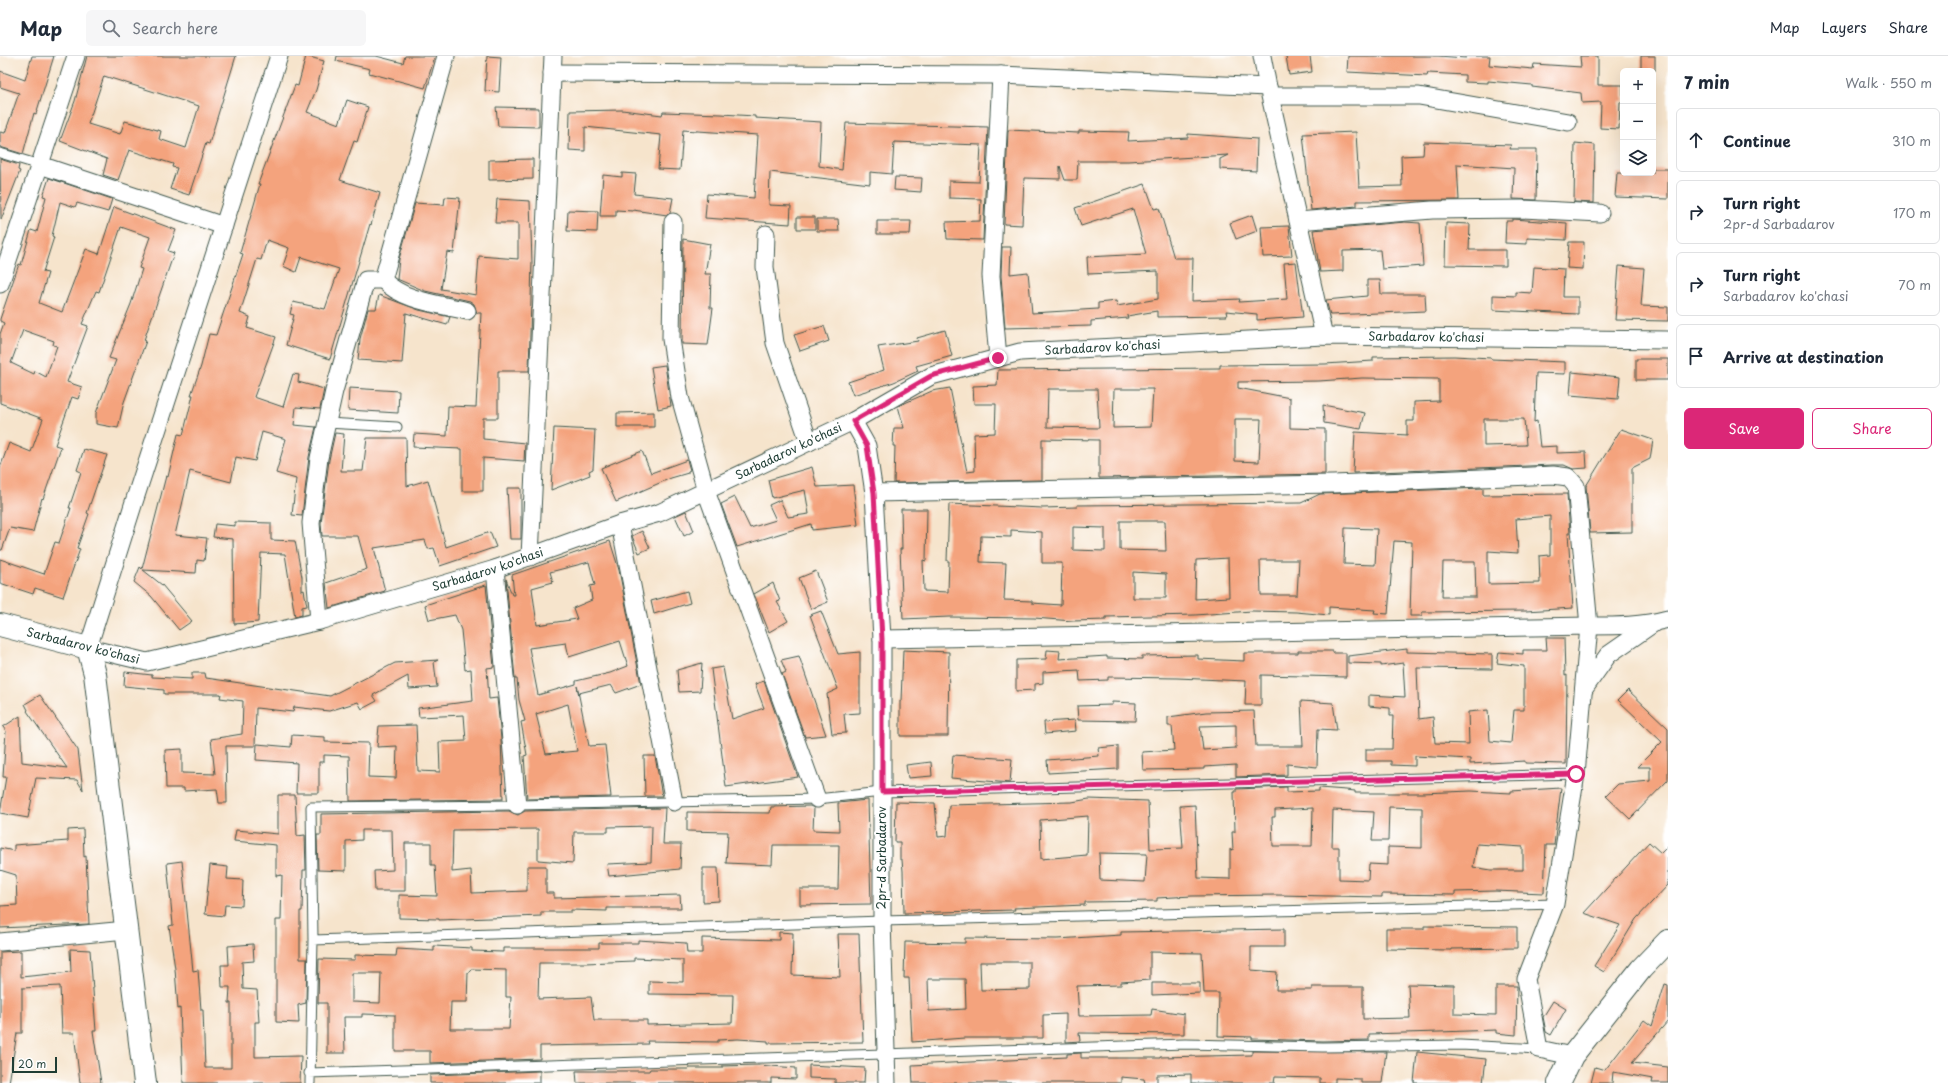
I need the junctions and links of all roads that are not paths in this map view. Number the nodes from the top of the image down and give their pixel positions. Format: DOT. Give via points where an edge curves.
graph roads {
  1 [pos="76,56"];
  2 [pos="279,56"];
  3 [pos="446,56"];
  4 [pos="1262,56"];
  5 [pos="552,64"];
  6 [pos="1001,75"];
  7 [pos="1270,91"];
  8 [pos="1568,122"];
  9 [pos="0,153"];
  10 [pos="40,165"];
  11 [pos="1600,213"];
  12 [pos="1298,221"];
  13 [pos="673,222"];
  14 [pos="224,226"];
  15 [pos="766,234"];
  16 [pos="383,280"];
  17 [pos="0,284"];
  18 [pos="467,311"];
  19 [pos="1324,336"];
  20 [pos="1668,340"];
  21 [pos="998,358"];
  22 [pos="853,421"];
  23 [pos="327,423"];
  24 [pos="397,427"];
  25 [pos="809,442"];
  26 [pos="706,491"];
  27 [pos="874,493"];
  28 [pos="620,524"];
  29 [pos="530,557"];
  30 [pos="495,570"];
  31 [pos="319,621"];
  32 [pos="1661,621"];
  33 [pos="0,625"];
  34 [pos="1589,626"];
  35 [pos="882,639"];
  36 [pos="88,648"];
  37 [pos="1583,690"];
  38 [pos="1576,774"];
  39 [pos="882,792"];
  40 [pos="818,799"];
  41 [pos="674,802"];
  42 [pos="517,805"];
  43 [pos="1555,904"];
  44 [pos="882,921"];
  45 [pos="126,930"];
  46 [pos="314,940"];
  47 [pos="1668,941"];
  48 [pos="0,942"];
  49 [pos="1539,1049"];
  50 [pos="887,1054"];
  51 [pos="1572,1056"];
  52 [pos="309,1073"];
  53 [pos="145,1083"];
  54 [pos="310,1083"];
  55 [pos="887,1083"];
  56 [pos="1559,1083"];
  1 -- 10 [label="street"];
  2 -- 14 [label="street"];
  3 -- 16 [label="street"];
  4 -- 7 [label="street"];
  5 -- 6 [label="street"];
  5 -- 29 [label="street"];
  6 -- 7 [label="street"];
  6 -- 21 [label="street" via="991,276"];
  7 -- 8 [label="street" via="1420,96"];
  7 -- 12 [label="street"];
  9 -- 10 [label="lane"];
  10 -- 14 [label="street"];
  10 -- 17 [label="street"];
  11 -- 12 [label="street" via="1523,209 1432,210"];
  12 -- 19 [label="street"];
  13 -- 26 [label="street" via="672,339 680,397"];
  14 -- 36 [label="street"];
  15 -- 25 [label="street" via="764,267 774,343"];
  16 -- 18 [label="street" via="409,296"];
  16 -- 23 [label="street" via="366,280"];
  19 -- 20 [label="street, Sarbadarov ko'chasi"];
  19 -- 21 [label="street, Sarbadarov ko'chasi" via="1020,352"];
  21 -- 22 [label="street, Sarbadarov ko'chasi" via="931,376"];
  22 -- 25 [label="street, Sarbadarov ko'chasi"];
  22 -- 27 [label="street, 2pr-d Sarbadarov" via="867,446"];
  23 -- 24 [label="lane"];
  23 -- 31 [label="street" via="319,458 311,523"];
  25 -- 26 [label="street, Sarbadarov ko'chasi"];
  26 -- 28 [label="street, Sarbadarov ko'chasi" via="659,513"];
  26 -- 40 [label="street"];
  27 -- 34 [label="street" via="1334,484 1553,475 1568,477 1576,486"];
  27 -- 35 [label="street, 2pr-d Sarbadarov"];
  28 -- 29 [label="street, Sarbadarov ko'chasi"];
  28 -- 41 [label="street"];
  29 -- 30 [label="street, Sarbadarov ko'chasi"];
  30 -- 31 [label="street, Sarbadarov ko'chasi"];
  30 -- 42 [label="street"];
  31 -- 36 [label="street, Sarbadarov ko'chasi" via="147,662"];
  32 -- 34 [label="street"];
  32 -- 37 [label="street" via="1608,655"];
  33 -- 36 [label="street, Sarbadarov ko'chasi"];
  34 -- 35 [label="street"];
  34 -- 37 [label="street"];
  35 -- 39 [label="street, 2pr-d Sarbadarov"];
  36 -- 45 [label="street" via="95,674"];
  37 -- 38 [label="street"];
  38 -- 39 [label="lane"];
  38 -- 43 [label="street"];
  39 -- 40 [label="lane"];
  39 -- 44 [label="street, 2pr-d Sarbadarov"];
  40 -- 41 [label="lane"];
  41 -- 42 [label="lane"];
  42 -- 46 [label="lane" via="311,807"];
  43 -- 44 [label="lane"];
  43 -- 49 [label="street" via="1526,979"];
  44 -- 46 [label="lane"];
  44 -- 50 [label="street, 2pr-d Sarbadarov"];
  45 -- 48 [label="street"];
  45 -- 53 [label="street"];
  46 -- 52 [label="lane"];
  47 -- 51 [label="street" via="1641,969"];
  49 -- 50 [label="lane" via="1460,1045 1323,1047 1185,1044"];
  49 -- 51 [label="street"];
  50 -- 52 [label="lane"];
  50 -- 55 [label="street, 2pr-d Sarbadarov"];
  51 -- 56 [label="street"];
  52 -- 54 [label="lane"];
}
